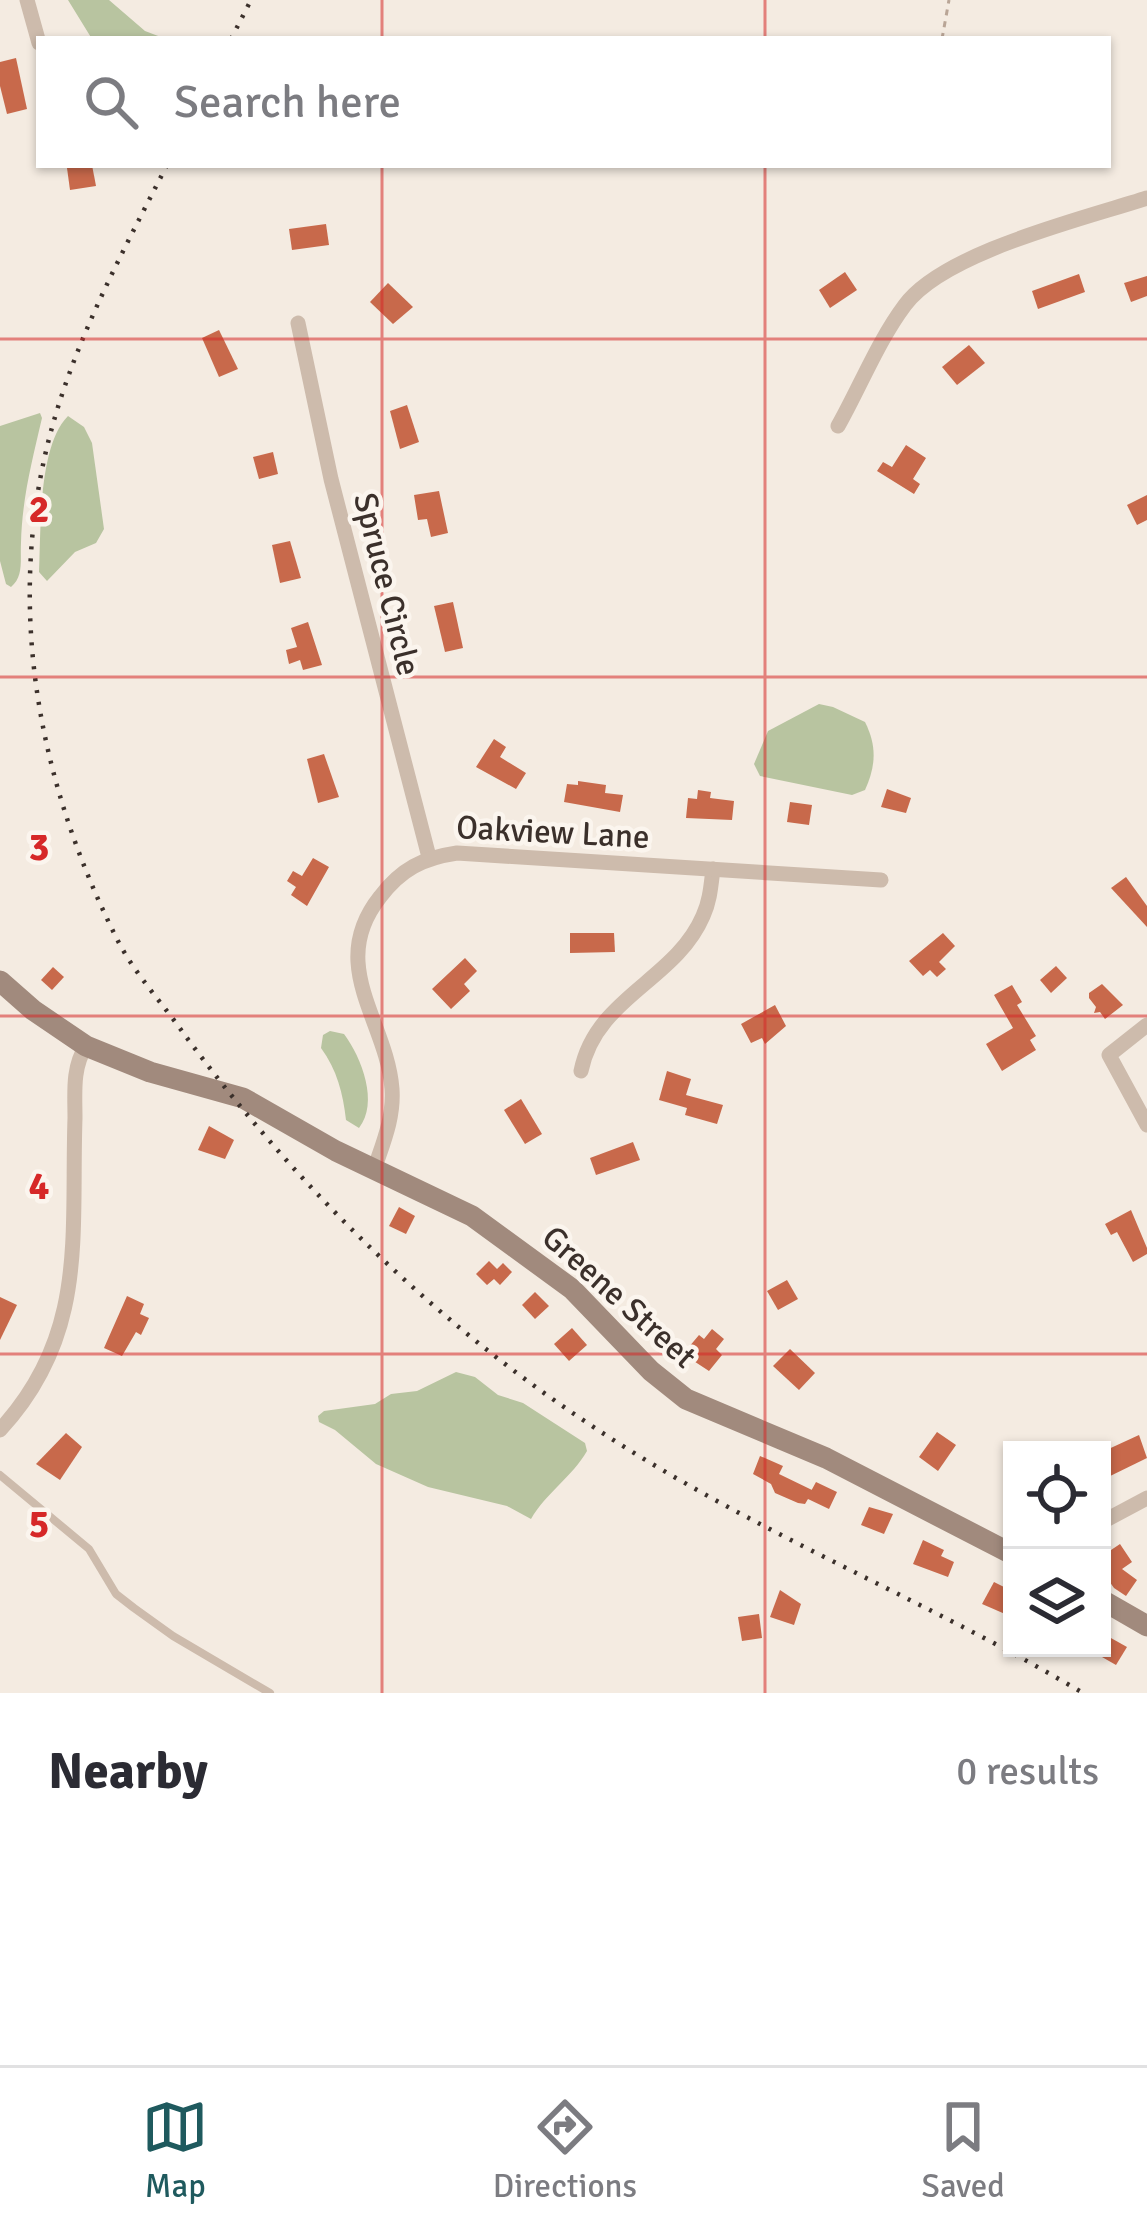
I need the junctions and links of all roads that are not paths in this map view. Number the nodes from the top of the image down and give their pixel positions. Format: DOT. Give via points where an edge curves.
graph roads {
  1 [pos="27,0"];
  2 [pos="37,36"];
  3 [pos="1147,198"];
  4 [pos="298,323"];
  5 [pos="838,426"];
  6 [pos="429,857"];
  7 [pos="713,869"];
  8 [pos="881,880"];
  9 [pos="0,981"];
  10 [pos="1147,1025"];
  11 [pos="86,1046"];
  12 [pos="581,1071"];
  13 [pos="1147,1125"];
  14 [pos="374,1170"];
  15 [pos="0,1430"];
  16 [pos="0,1475"];
  17 [pos="1147,1498"];
  18 [pos="1111,1517"];
  19 [pos="1003,1549"];
  20 [pos="1111,1605"];
  21 [pos="1147,1626"];
  22 [pos="270,1693"];
  1 -- 2 [label="street"];
  3 -- 5 [label="street" via="928,282 896,318"];
  4 -- 6 [label="street, Spruce Circle"];
  6 -- 7 [label="street, Oakview Lane"];
  6 -- 14 [label="street, Oakview Lane" via="388,886 361,930 364,1000 392,1084"];
  7 -- 8 [label="street, Oakview Lane"];
  7 -- 12 [label="street" via="702,920 600,1025"];
  9 -- 11 [label="street, Greene Street"];
  10 -- 13 [label="street" via="1109,1055"];
  11 -- 14 [label="street, Greene Street" via="243,1098"];
  11 -- 15 [label="street" via="75,1078 74,1260 66,1307 41,1374"];
  14 -- 19 [label="street, Greene Street" via="517,1246 686,1399 836,1462"];
  16 -- 22 [label="lane" via="89,1549 116,1594"];
  17 -- 18 [label="street"];
  20 -- 21 [label="street"];
}
